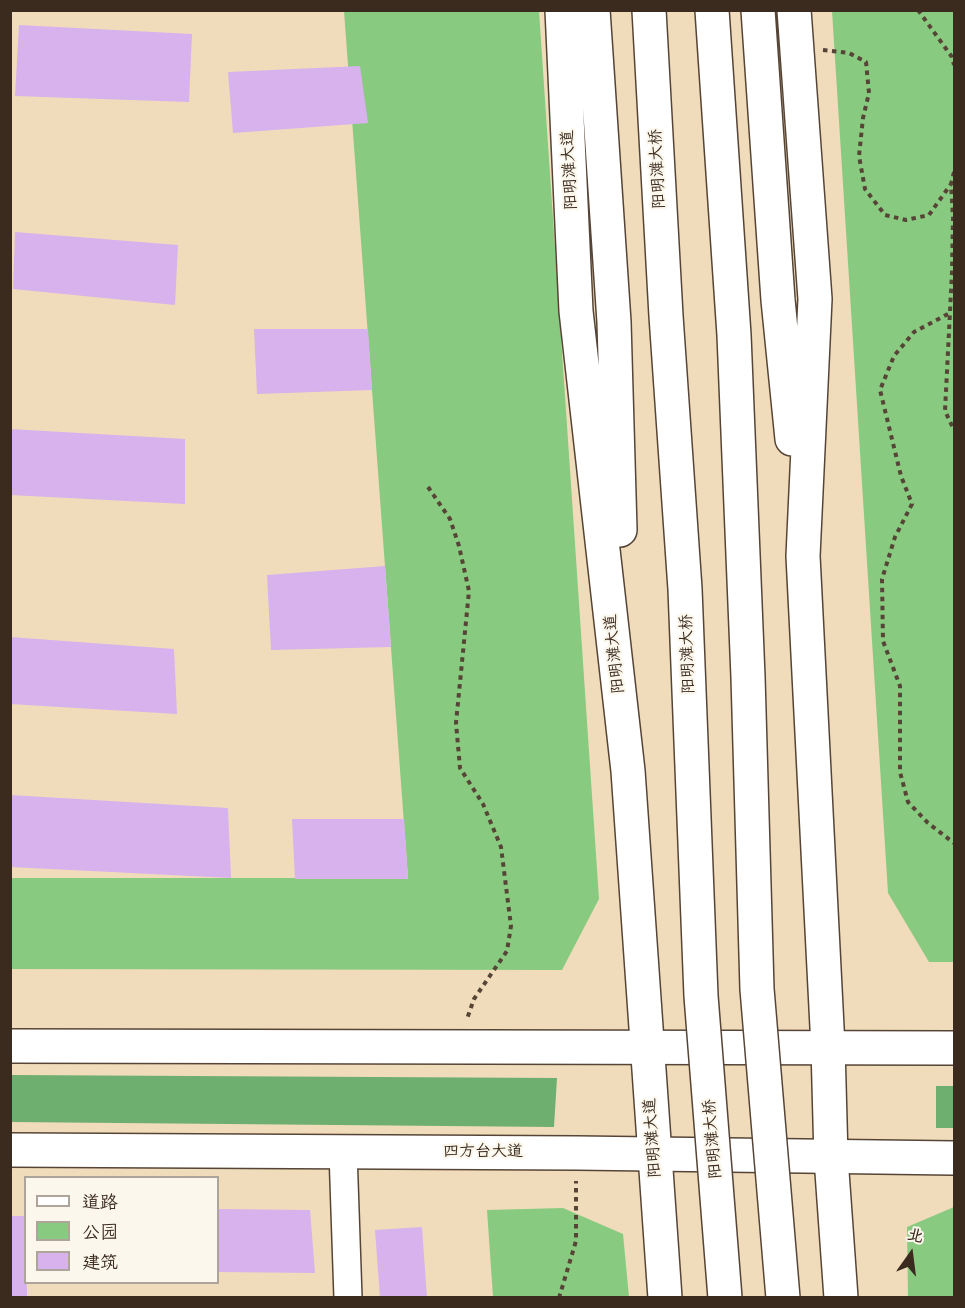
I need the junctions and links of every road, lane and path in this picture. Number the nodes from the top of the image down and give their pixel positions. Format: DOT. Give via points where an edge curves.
graph roads {
  1 [pos="562,10"];
  2 [pos="593,10"];
  3 [pos="649,10"];
  4 [pos="712,10"];
  5 [pos="758,10"];
  6 [pos="794,10"];
  7 [pos="918,10"];
  8 [pos="797,46"];
  9 [pos="954,65"];
  10 [pos="954,172"];
  11 [pos="951,184"];
  12 [pos="948,314"];
  13 [pos="954,430"];
  14 [pos="428,487"];
  15 [pos="803,556"];
  16 [pos="628,771"];
  17 [pos="954,843"];
  18 [pos="10,1046"];
  19 [pos="458,1046"];
  20 [pos="647,1047"];
  21 [pos="828,1047"];
  22 [pos="954,1048"];
  23 [pos="10,1150"];
  24 [pos="343,1152"];
  25 [pos="577,1153"];
  26 [pos="653,1154"];
  27 [pos="831,1158"];
  28 [pos="954,1158"];
  29 [pos="348,1298"];
  30 [pos="559,1298"];
  31 [pos="665,1298"];
  32 [pos="725,1298"];
  33 [pos="783,1298"];
  34 [pos="841,1298"];
  1 -- 16 [label="main road, 阳明滩大道" via="576,311"];
  2 -- 16 [label="main road" via="614,322"];
  3 -- 32 [label="main road, 阳明滩大桥, bridge" via="686,589 701,996"];
  4 -- 33 [label="main road, bridge" via="734,335 757,989"];
  5 -- 15 [label="main road" via="778,300"];
  6 -- 8 [label="main road"];
  7 -- 9 [label="path"];
  8 -- 11 [label="path" via="849,53 866,62 869,93 859,156 865,189 885,215 906,220 929,215"];
  8 -- 15 [label="main road" via="815,299"];
  10 -- 11 [label="path"];
  11 -- 12 [label="path"];
  12 -- 13 [label="path" via="945,411"];
  12 -- 17 [label="path" via="914,332 894,356 880,390 901,476 912,504 895,537 882,590 883,641 900,686 900,772 908,802"];
  14 -- 19 [label="path" via="450,519 469,591 456,723 460,768 483,804 501,847 511,926 507,951 474,999"];
  15 -- 21 [label="main road"];
  16 -- 20 [label="main road, 阳明滩大道"];
  18 -- 19 [label="main road"];
  19 -- 20 [label="main road"];
  20 -- 21 [label="main road"];
  20 -- 26 [label="main road, 阳明滩大道"];
  21 -- 22 [label="main road"];
  21 -- 27 [label="main road"];
  23 -- 24 [label="main road, 四方台大道"];
  24 -- 25 [label="main road, 四方台大道"];
  24 -- 29 [label="street"];
  25 -- 26 [label="main road, 四方台大道"];
  25 -- 30 [label="path" via="576,1241"];
  26 -- 27 [label="main road, 四方台大道"];
  26 -- 31 [label="main road, 阳明滩大道"];
  27 -- 28 [label="main road, 四方台大道"];
  27 -- 34 [label="main road"];
}
